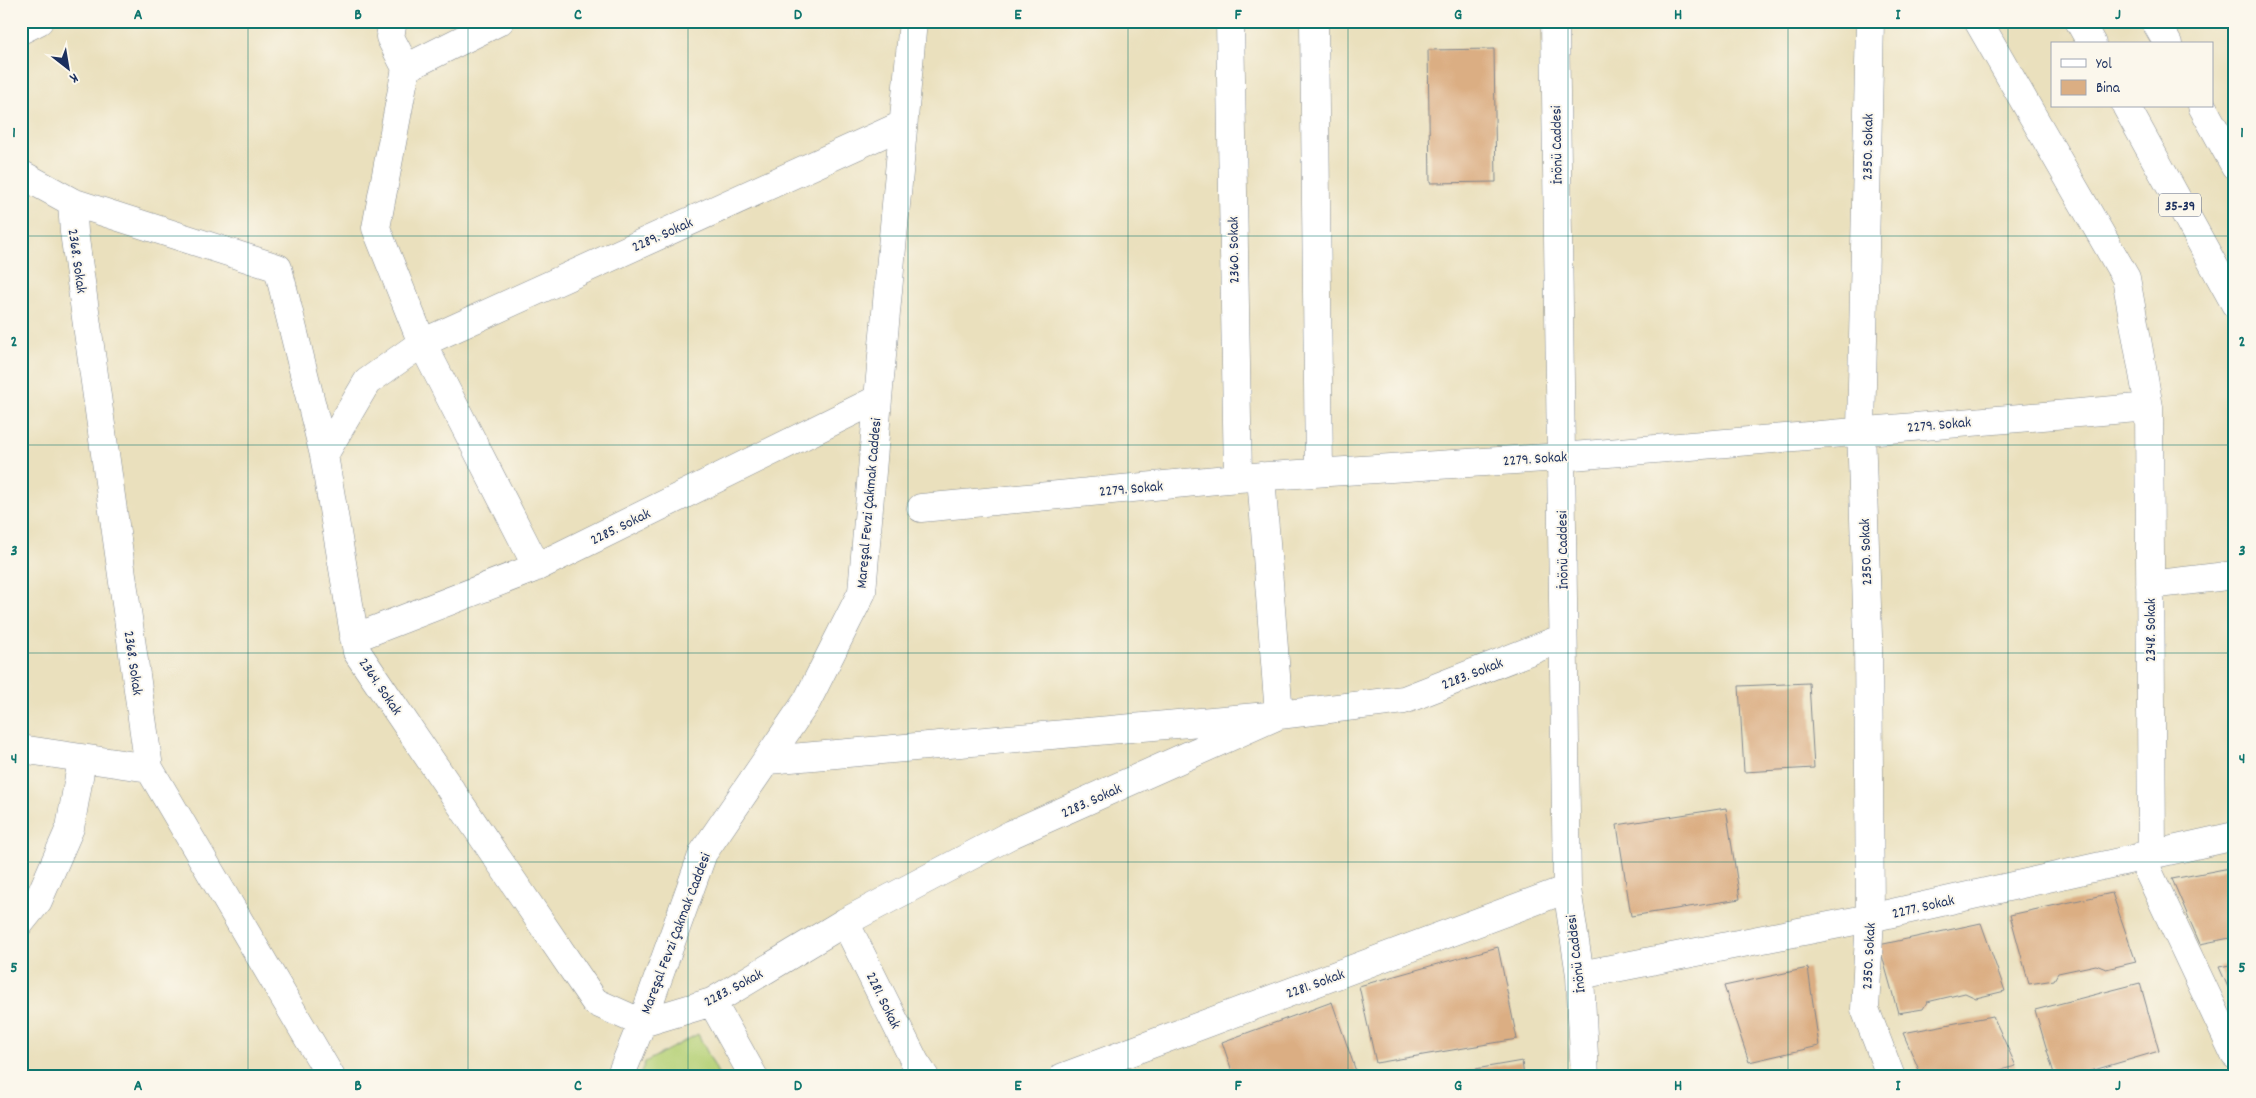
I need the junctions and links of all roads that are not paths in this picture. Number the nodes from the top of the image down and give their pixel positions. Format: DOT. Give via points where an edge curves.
graph roads {
  1 [pos="39,21"];
  2 [pos="393,21"];
  3 [pos="500,21"];
  4 [pos="913,21"];
  5 [pos="1230,21"];
  6 [pos="1314,21"];
  7 [pos="1554,21"];
  8 [pos="1870,21"];
  9 [pos="1978,21"];
  10 [pos="2079,21"];
  11 [pos="2155,21"];
  12 [pos="21,30"];
  13 [pos="2091,42"];
  14 [pos="2167,42"];
  15 [pos="406,68"];
  16 [pos="2127,108"];
  17 [pos="2203,108"];
  18 [pos="902,125"];
  19 [pos="2235,166"];
  20 [pos="21,174"];
  21 [pos="72,202"];
  22 [pos="2235,304"];
  23 [pos="422,343"];
  24 [pos="878,399"];
  25 [pos="2149,407"];
  26 [pos="1861,430"];
  27 [pos="324,455"];
  28 [pos="1561,457"];
  29 [pos="1319,472"];
  30 [pos="1250,477"];
  31 [pos="921,508"];
  32 [pos="537,567"];
  33 [pos="2235,575"];
  34 [pos="2150,585"];
  35 [pos="354,638"];
  36 [pos="1564,638"];
  37 [pos="1279,714"];
  38 [pos="21,749"];
  39 [pos="82,760"];
  40 [pos="768,760"];
  41 [pos="149,768"];
  42 [pos="2235,836"];
  43 [pos="2146,854"];
  44 [pos="1567,889"];
  45 [pos="1870,918"];
  46 [pos="21,922"];
  47 [pos="846,922"];
  48 [pos="1580,975"];
  49 [pos="712,1002"];
  50 [pos="642,1023"];
  51 [pos="2235,1055"];
  52 [pos="331,1077"];
  53 [pos="620,1077"];
  54 [pos="754,1077"];
  55 [pos="925,1077"];
  56 [pos="1063,1077"];
  57 [pos="1585,1077"];
  58 [pos="1892,1077"];
  1 -- 12 [label="street"];
  2 -- 15 [label="street" via="390,36"];
  3 -- 15 [label="street"];
  4 -- 18 [label="street, Mareşal Fevzi Çakmak Caddesi"];
  5 -- 30 [label="street, 2360. Sokak"];
  6 -- 29 [label="street"];
  7 -- 28 [label="street, İnönü Caddesi"];
  8 -- 26 [label="street, 2350. Sokak"];
  9 -- 25 [label="street" via="2126,278"];
  10 -- 13 [label="street"];
  11 -- 14 [label="street"];
  15 -- 23 [label="street" via="376,228"];
  16 -- 22 [label="street, 35-39"];
  17 -- 19 [label="street"];
  18 -- 23 [label="street, 2289. Sokak"];
  18 -- 24 [label="street, Mareşal Fevzi Çakmak Caddesi"];
  20 -- 21 [label="street"];
  21 -- 27 [label="street, 2364. Sokak" via="278,268"];
  21 -- 41 [label="street, 2368. Sokak"];
  23 -- 27 [label="street, 2289. Sokak" via="367,382"];
  23 -- 32 [label="street"];
  24 -- 32 [label="street, 2285. Sokak"];
  24 -- 40 [label="street, Mareşal Fevzi Çakmak Caddesi" via="862,592 807,701"];
  25 -- 26 [label="street, 2279. Sokak"];
  25 -- 34 [label="street, 2348. Sokak"];
  26 -- 28 [label="street, 2279. Sokak"];
  26 -- 45 [label="street, 2350. Sokak" via="1868,636"];
  27 -- 35 [label="street, 2364. Sokak"];
  28 -- 29 [label="street, 2279. Sokak"];
  28 -- 36 [label="street, İnönü Caddesi"];
  29 -- 30 [label="street, 2279. Sokak"];
  30 -- 31 [label="street, 2279. Sokak"];
  30 -- 37 [label="street, 2360. Sokak"];
  32 -- 35 [label="street, 2285. Sokak"];
  33 -- 34 [label="street"];
  34 -- 43 [label="street, 2348. Sokak"];
  35 -- 50 [label="street, 2364. Sokak" via="358,652 594,1002"];
  36 -- 37 [label="street, 2283. Sokak" via="1404,700"];
  36 -- 44 [label="street, İnönü Caddesi"];
  37 -- 40 [label="street"];
  37 -- 47 [label="street, 2283. Sokak" via="1012,834"];
  38 -- 39 [label="street"];
  39 -- 41 [label="street"];
  39 -- 46 [label="street" via="70,828 38,901"];
  40 -- 50 [label="street, Mareşal Fevzi Çakmak Caddesi" via="703,852"];
  41 -- 52 [label="street, 2368. Sokak"];
  42 -- 43 [label="street, 2277. Sokak"];
  43 -- 45 [label="street, 2277. Sokak"];
  43 -- 51 [label="street, 2348. Sokak"];
  44 -- 48 [label="street, İnönü Caddesi"];
  44 -- 56 [label="street, 2281. Sokak"];
  45 -- 48 [label="street, 2277. Sokak"];
  45 -- 58 [label="street, 2350. Sokak" via="1865,1009"];
  47 -- 49 [label="street, 2283. Sokak"];
  47 -- 55 [label="street, 2281. Sokak"];
  48 -- 57 [label="street, İnönü Caddesi"];
  49 -- 50 [label="street, 2283. Sokak"];
  49 -- 54 [label="street"];
  50 -- 53 [label="street, Mareşal Fevzi Çakmak Caddesi"];
}
